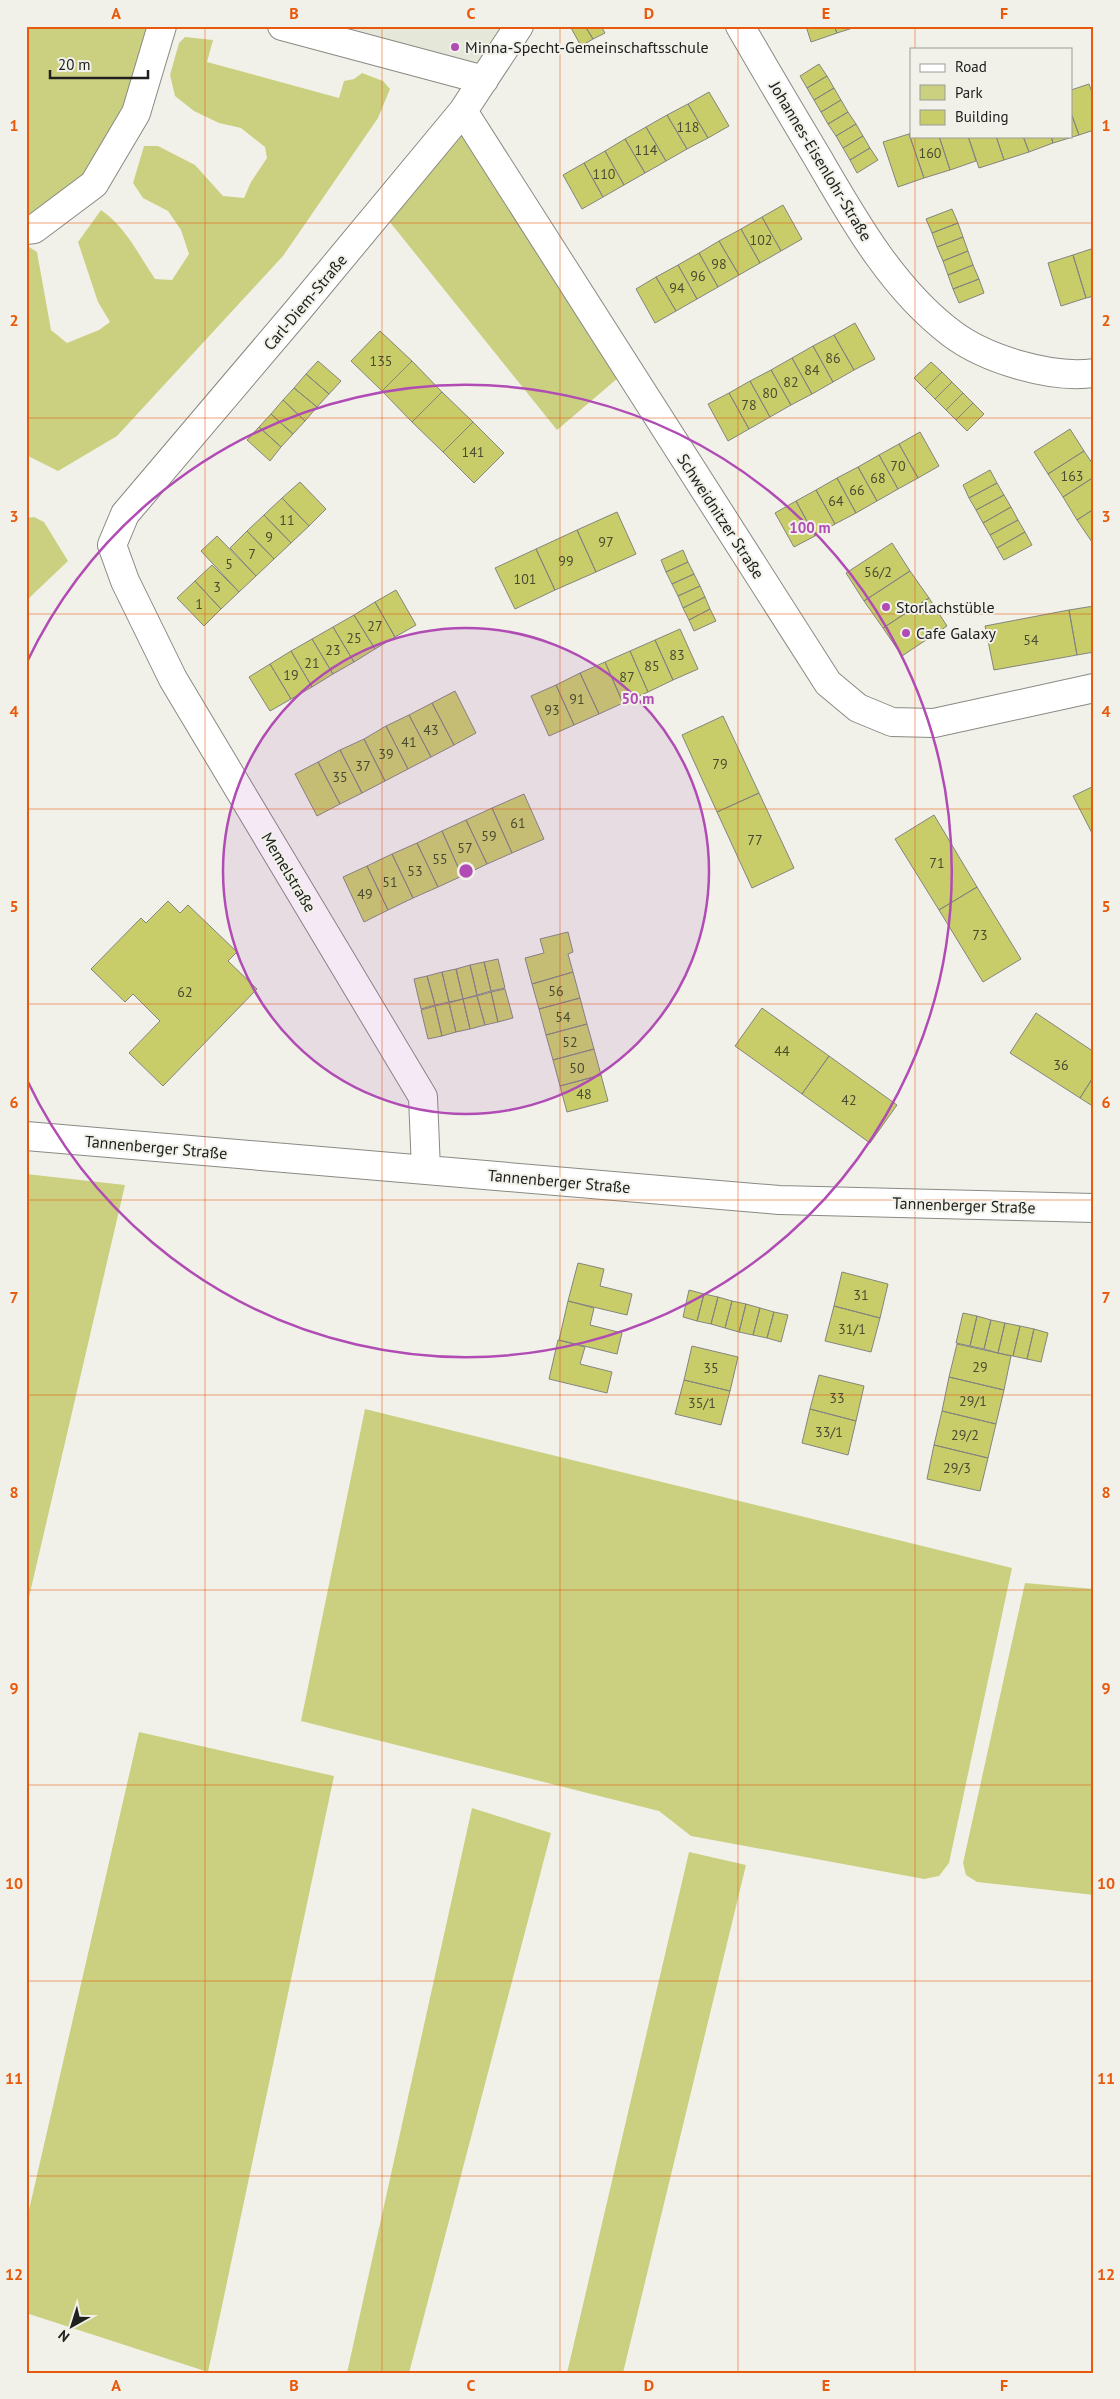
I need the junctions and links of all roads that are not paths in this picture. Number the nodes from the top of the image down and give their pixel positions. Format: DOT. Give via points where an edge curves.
graph roads {
  1 [pos="162,26"];
  2 [pos="282,26"];
  3 [pos="520,26"];
  4 [pos="740,26"];
  5 [pos="484,80"];
  6 [pos="462,111"];
  7 [pos="26,230"];
  8 [pos="1094,374"];
  9 [pos="125,581"];
  10 [pos="1094,688"];
  11 [pos="26,1136"];
  12 [pos="426,1170"];
  13 [pos="1094,1208"];
  1 -- 7 [label="street" via="136,113 94,184 34,229"];
  2 -- 5 [label="street"];
  3 -- 5 [label="street, Carl-Diem-Straße"];
  4 -- 8 [label="street, Johannes-Eisenlohr-Straße" via="853,218 906,292 952,334 992,355 1032,370"];
  5 -- 6 [label="street, Carl-Diem-Straße"];
  6 -- 9 [label="street, Carl-Diem-Straße" via="125,514 112,545"];
  6 -- 10 [label="street, Schweidnitzer Straße" via="828,683 858,708 892,722 934,723"];
  9 -- 12 [label="street, Memelstraße" via="173,679 423,1097"];
  11 -- 12 [label="street, Tannenberger Straße"];
  12 -- 13 [label="street, Tannenberger Straße" via="779,1200"];
}
